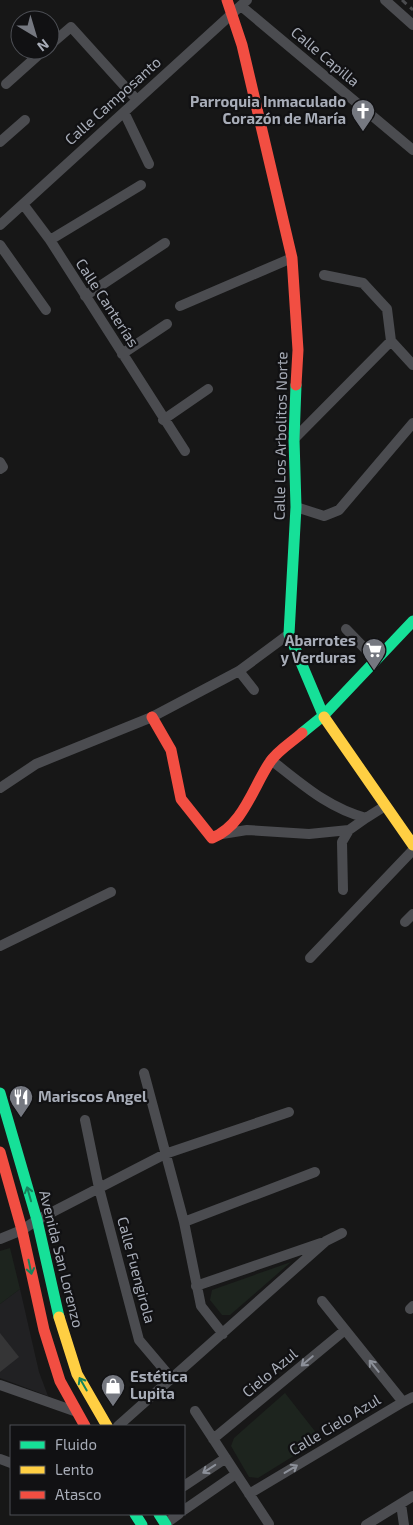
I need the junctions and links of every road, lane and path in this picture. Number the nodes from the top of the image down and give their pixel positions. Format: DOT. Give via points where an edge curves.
graph roads {
  1 [pos="227,0"];
  2 [pos="386,0"];
  3 [pos="240,6"];
  4 [pos="413,25"];
  5 [pos="60,36"];
  6 [pos="33,60"];
  7 [pos="6,84"];
  8 [pos="137,100"];
  9 [pos="124,112"];
  10 [pos="25,120"];
  11 [pos="0,142"];
  12 [pos="413,150"];
  13 [pos="149,164"];
  14 [pos="141,185"];
  15 [pos="23,204"];
  16 [pos="0,225"];
  17 [pos="50,240"];
  18 [pos="165,242"];
  19 [pos="0,245"];
  20 [pos="292,258"];
  21 [pos="324,275"];
  22 [pos="85,296"];
  23 [pos="180,306"];
  24 [pos="46,310"];
  25 [pos="167,324"];
  26 [pos="391,341"];
  27 [pos="122,354"];
  28 [pos="413,365"];
  29 [pos="208,389"];
  30 [pos="163,420"];
  31 [pos="413,423"];
  32 [pos="294,439"];
  33 [pos="185,451"];
  34 [pos="0,462"];
  35 [pos="0,469"];
  36 [pos="296,507"];
  37 [pos="413,621"];
  38 [pos="346,629"];
  39 [pos="289,634"];
  40 [pos="376,660"];
  41 [pos="239,672"];
  42 [pos="254,690"];
  43 [pos="323,716"];
  44 [pos="152,717"];
  45 [pos="271,760"];
  46 [pos="0,788"];
  47 [pos="386,806"];
  48 [pos="366,818"];
  49 [pos="349,830"];
  50 [pos="217,836"];
  51 [pos="413,845"];
  52 [pos="413,850"];
  53 [pos="343,890"];
  54 [pos="111,892"];
  55 [pos="413,914"];
  56 [pos="405,922"];
  57 [pos="0,946"];
  58 [pos="310,958"];
  59 [pos="144,1073"];
  60 [pos="0,1093"];
  61 [pos="289,1112"];
  62 [pos="85,1120"];
  63 [pos="0,1152"];
  64 [pos="165,1154"];
  65 [pos="315,1172"];
  66 [pos="99,1188"];
  67 [pos="37,1220"];
  68 [pos="184,1222"];
  69 [pos="22,1230"];
  70 [pos="342,1232"];
  71 [pos="0,1239"];
  72 [pos="326,1241"];
  73 [pos="196,1286"];
  74 [pos="322,1301"];
  75 [pos="345,1330"];
  76 [pos="223,1334"];
  77 [pos="172,1379"];
  78 [pos="0,1385"];
  79 [pos="408,1400"];
  80 [pos="195,1411"];
  81 [pos="77,1412"];
  82 [pos="84,1425"];
  83 [pos="106,1425"];
  84 [pos="119,1425"];
  85 [pos="213,1439"];
  86 [pos="226,1458"];
  87 [pos="236,1474"];
  88 [pos="185,1485"];
  89 [pos="249,1494"];
  90 [pos="413,1496"];
  91 [pos="401,1504"];
  92 [pos="185,1509"];
  93 [pos="177,1515"];
  94 [pos="163,1521"];
  95 [pos="269,1524"];
  96 [pos="366,1525"];
  97 [pos="404,1525"];
  1 -- 3 [label="street, Calle Los Arbolitos Norte"];
  2 -- 4 [label="street"];
  3 -- 8 [label="street, Calle Camposanto"];
  3 -- 12 [label="street, Calle Capilla"];
  3 -- 20 [label="street, Calle Los Arbolitos Norte" via="242,45"];
  5 -- 8 [label="street" via="70,26"];
  6 -- 7 [label="street"];
  8 -- 9 [label="street, Calle Camposanto"];
  9 -- 13 [label="street"];
  9 -- 15 [label="street, Calle Camposanto"];
  10 -- 11 [label="street"];
  14 -- 17 [label="street"];
  15 -- 16 [label="street, Calle Camposanto"];
  15 -- 17 [label="street, Calle Canterías"];
  17 -- 22 [label="street, Calle Canterías"];
  18 -- 22 [label="street"];
  19 -- 24 [label="street"];
  20 -- 23 [label="street"];
  20 -- 32 [label="street, Calle Los Arbolitos Norte" via="298,350"];
  21 -- 26 [label="street" via="363,283 387,309"];
  22 -- 27 [label="street, Calle Canterías"];
  25 -- 27 [label="street"];
  26 -- 28 [label="street"];
  26 -- 32 [label="street"];
  27 -- 30 [label="street, Calle Canterías"];
  29 -- 30 [label="street"];
  30 -- 33 [label="street, Calle Canterías"];
  31 -- 36 [label="street" via="339,510 324,516"];
  32 -- 36 [label="street, Calle Los Arbolitos Norte"];
  34 -- 35 [label="street" via="3,466"];
  36 -- 39 [label="street, Calle Los Arbolitos Norte"];
  37 -- 40 [label="street"];
  38 -- 40 [label="street"];
  39 -- 41 [label="street"];
  39 -- 43 [label="street, Calle Los Arbolitos Norte"];
  40 -- 43 [label="street"];
  41 -- 42 [label="street"];
  41 -- 44 [label="street"];
  43 -- 45 [label="street"];
  43 -- 47 [label="street, Calle Los Arbolitos Norte"];
  44 -- 46 [label="street" via="36,764"];
  44 -- 50 [label="street" via="171,750 180,799"];
  45 -- 48 [label="street" via="324,801"];
  45 -- 50 [label="street" via="241,813"];
  47 -- 48 [label="street"];
  47 -- 51 [label="street, Calle Los Arbolitos Norte"];
  48 -- 49 [label="street"];
  49 -- 50 [label="street" via="309,834 247,830"];
  49 -- 53 [label="street" via="342,842"];
  52 -- 58 [label="street"];
  54 -- 57 [label="street"];
  55 -- 56 [label="street"];
  59 -- 64 [label="street"];
  67 -- 60 [label="street, Avenida San Lorenzo, one-way"];
  61 -- 64 [label="street"];
  62 -- 66 [label="street, Calle Fuengirola"];
  63 -- 69 [label="street, Avenida San Lorenzo"];
  64 -- 66 [label="street"];
  64 -- 68 [label="street"];
  65 -- 68 [label="street"];
  66 -- 67 [label="street"];
  66 -- 77 [label="street, Calle Fuengirola" via="139,1340"];
  67 -- 69 [label="street"];
  83 -- 67 [label="street, Avenida San Lorenzo, one-way" via="77,1374 61,1326"];
  68 -- 73 [label="street"];
  69 -- 71 [label="street"];
  69 -- 81 [label="street, Avenida San Lorenzo, one-way" via="44,1330 60,1381"];
  70 -- 72 [label="street"];
  72 -- 73 [label="street"];
  72 -- 76 [label="street"];
  73 -- 76 [label="street" via="202,1306"];
  74 -- 75 [label="street, Calle Cielo Azul"];
  79 -- 75 [label="street, Calle Cielo Azul, one-way"];
  75 -- 85 [label="street, Cielo Azul, one-way"];
  76 -- 77 [label="street"];
  77 -- 84 [label="street"];
  78 -- 81 [label="street"];
  89 -- 79 [label="street, Calle Cielo Azul, one-way"];
  80 -- 85 [label="street"];
  81 -- 82 [label="street, Avenida San Lorenzo"];
  85 -- 86 [label="street"];
  86 -- 87 [label="street"];
  86 -- 88 [label="street, one-way"];
  87 -- 89 [label="street"];
  87 -- 92 [label="street"];
  89 -- 95 [label="street"];
  90 -- 91 [label="street"];
  91 -- 96 [label="street"];
  91 -- 97 [label="street"];
  93 -- 94 [label="street"];
}
